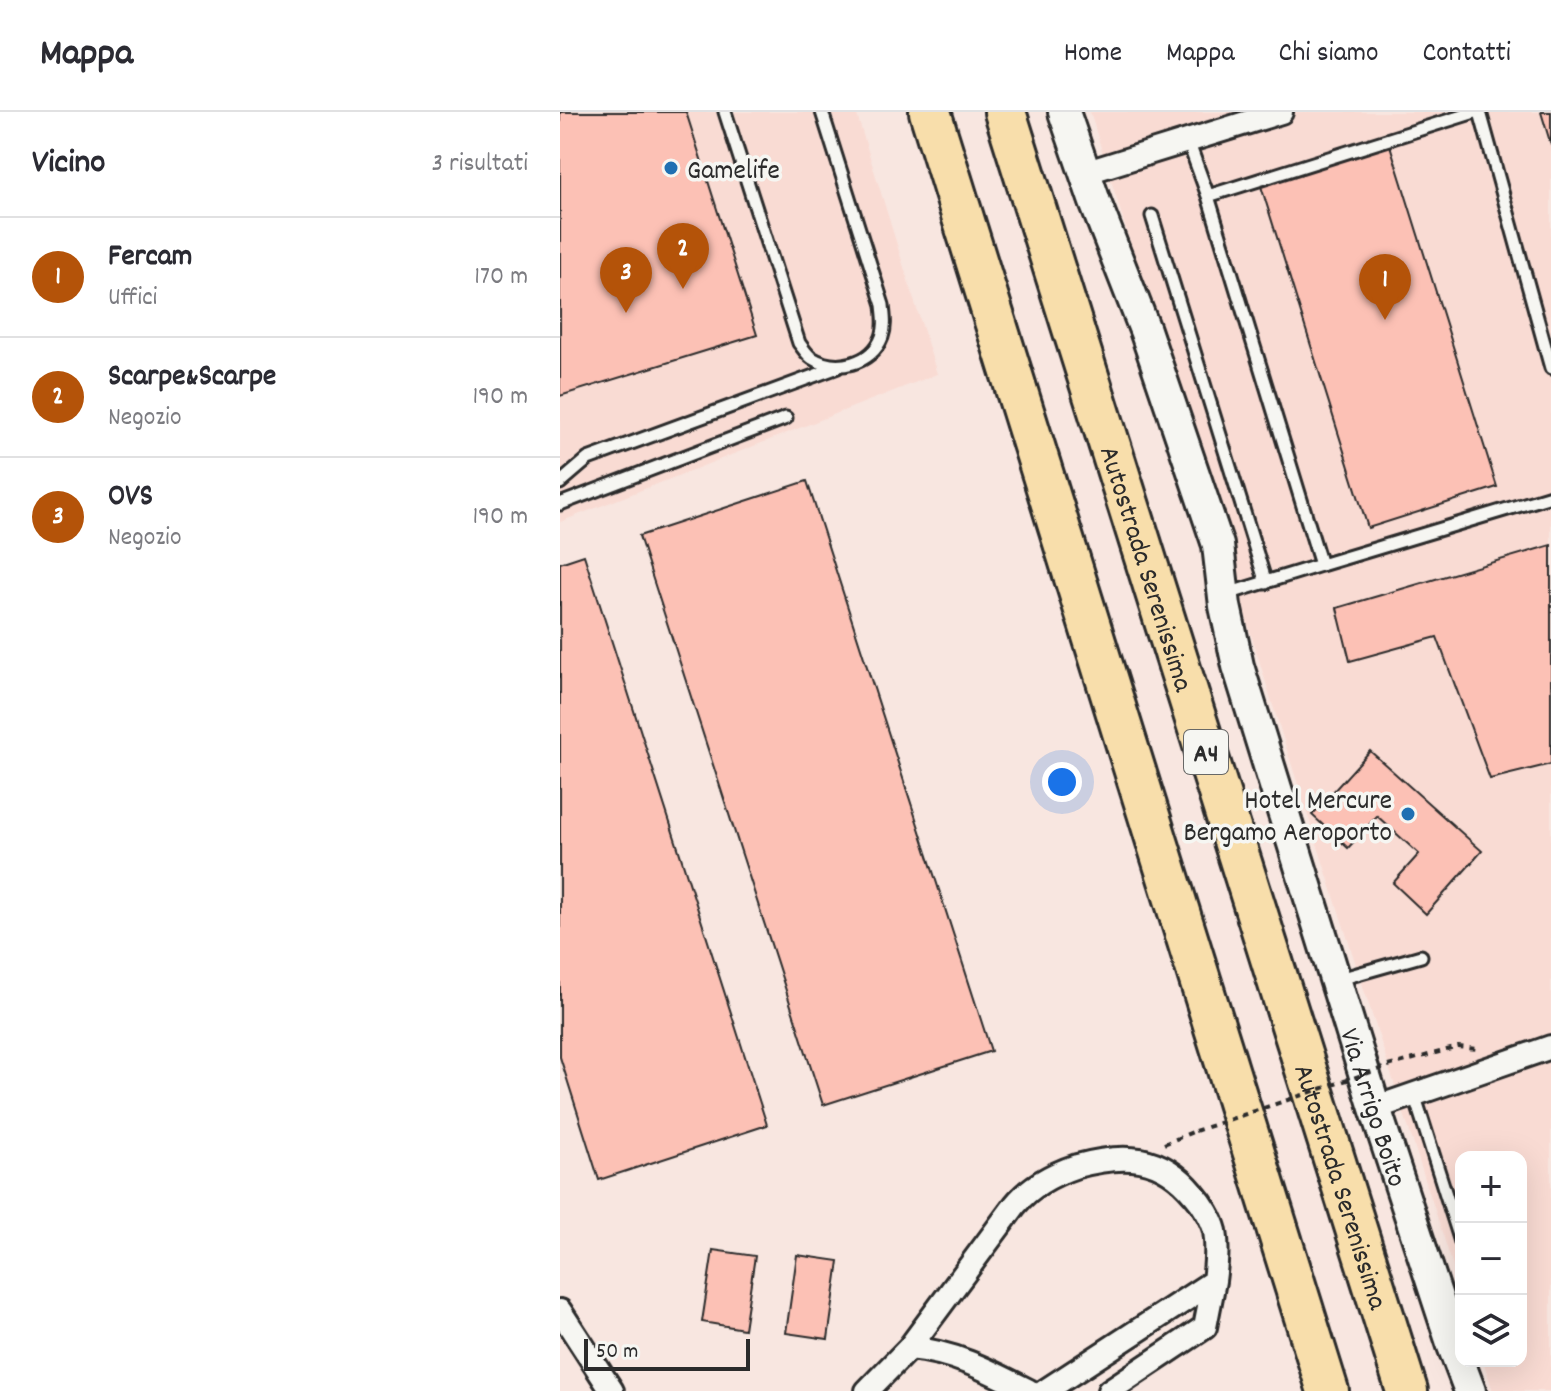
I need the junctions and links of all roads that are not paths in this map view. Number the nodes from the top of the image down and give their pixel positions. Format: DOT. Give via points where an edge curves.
graph roads {
  1 [pos="725,112"];
  2 [pos="822,112"];
  3 [pos="930,112"];
  4 [pos="1005,112"];
  5 [pos="1064,112"];
  6 [pos="1281,112"];
  7 [pos="1477,112"];
  8 [pos="1188,141"];
  9 [pos="1084,173"];
  10 [pos="1208,196"];
  11 [pos="1152,216"];
  12 [pos="841,365"];
  13 [pos="1551,368"];
  14 [pos="786,418"];
  15 [pos="560,483"];
  16 [pos="1551,496"];
  17 [pos="560,504"];
  18 [pos="1321,565"];
  19 [pos="1266,583"];
  20 [pos="1224,595"];
  21 [pos="1421,956"];
  22 [pos="1335,980"];
  23 [pos="1551,1047"];
  24 [pos="1414,1094"];
  25 [pos="1375,1108"];
  26 [pos="1455,1223"];
  27 [pos="1214,1281"];
  28 [pos="560,1311"];
  29 [pos="1455,1336"];
  30 [pos="909,1348"];
  31 [pos="1464,1367"];
  32 [pos="612,1391"];
  33 [pos="867,1391"];
  34 [pos="1029,1391"];
  35 [pos="1045,1391"];
  36 [pos="1109,1391"];
  37 [pos="1328,1391"];
  38 [pos="1407,1391"];
  39 [pos="1470,1391"];
  1 -- 12 [label="lane" via="799,343 810,357"];
  2 -- 12 [label="lane" via="885,324 873,353"];
  3 -- 37 [label="highway"];
  4 -- 38 [label="highway, Autostrada Serenissima / A4"];
  5 -- 9 [label="street, Via Arrigo Boito"];
  6 -- 8 [label="street"];
  7 -- 10 [label="lane"];
  7 -- 13 [label="lane"];
  8 -- 9 [label="street"];
  8 -- 10 [label="lane"];
  9 -- 20 [label="street, Via Arrigo Boito" via="1135,301 1218,545"];
  10 -- 18 [label="lane"];
  11 -- 19 [label="lane"];
  12 -- 15 [label="lane" via="588,459"];
  14 -- 17 [label="lane"];
  16 -- 18 [label="lane"];
  18 -- 19 [label="lane"];
  19 -- 20 [label="lane"];
  20 -- 22 [label="street, Via Arrigo Boito" via="1238,666"];
  21 -- 22 [label="lane"];
  22 -- 25 [label="street, Via Arrigo Boito"];
  23 -- 24 [label="street"];
  24 -- 25 [label="street"];
  24 -- 26 [label="lane"];
  25 -- 29 [label="street, Via Arrigo Boito"];
  27 -- 30 [label="street" via="1215,1229 1188,1186 1154,1162 1099,1160 1064,1170 1024,1194"];
  27 -- 35 [label="street"];
  27 -- 36 [label="street" via="1205,1327"];
  28 -- 32 [label="street"];
  30 -- 33 [label="street"];
  30 -- 34 [label="street" via="964,1359"];
  31 -- 39 [label="street, Via Arrigo Boito"];
}
